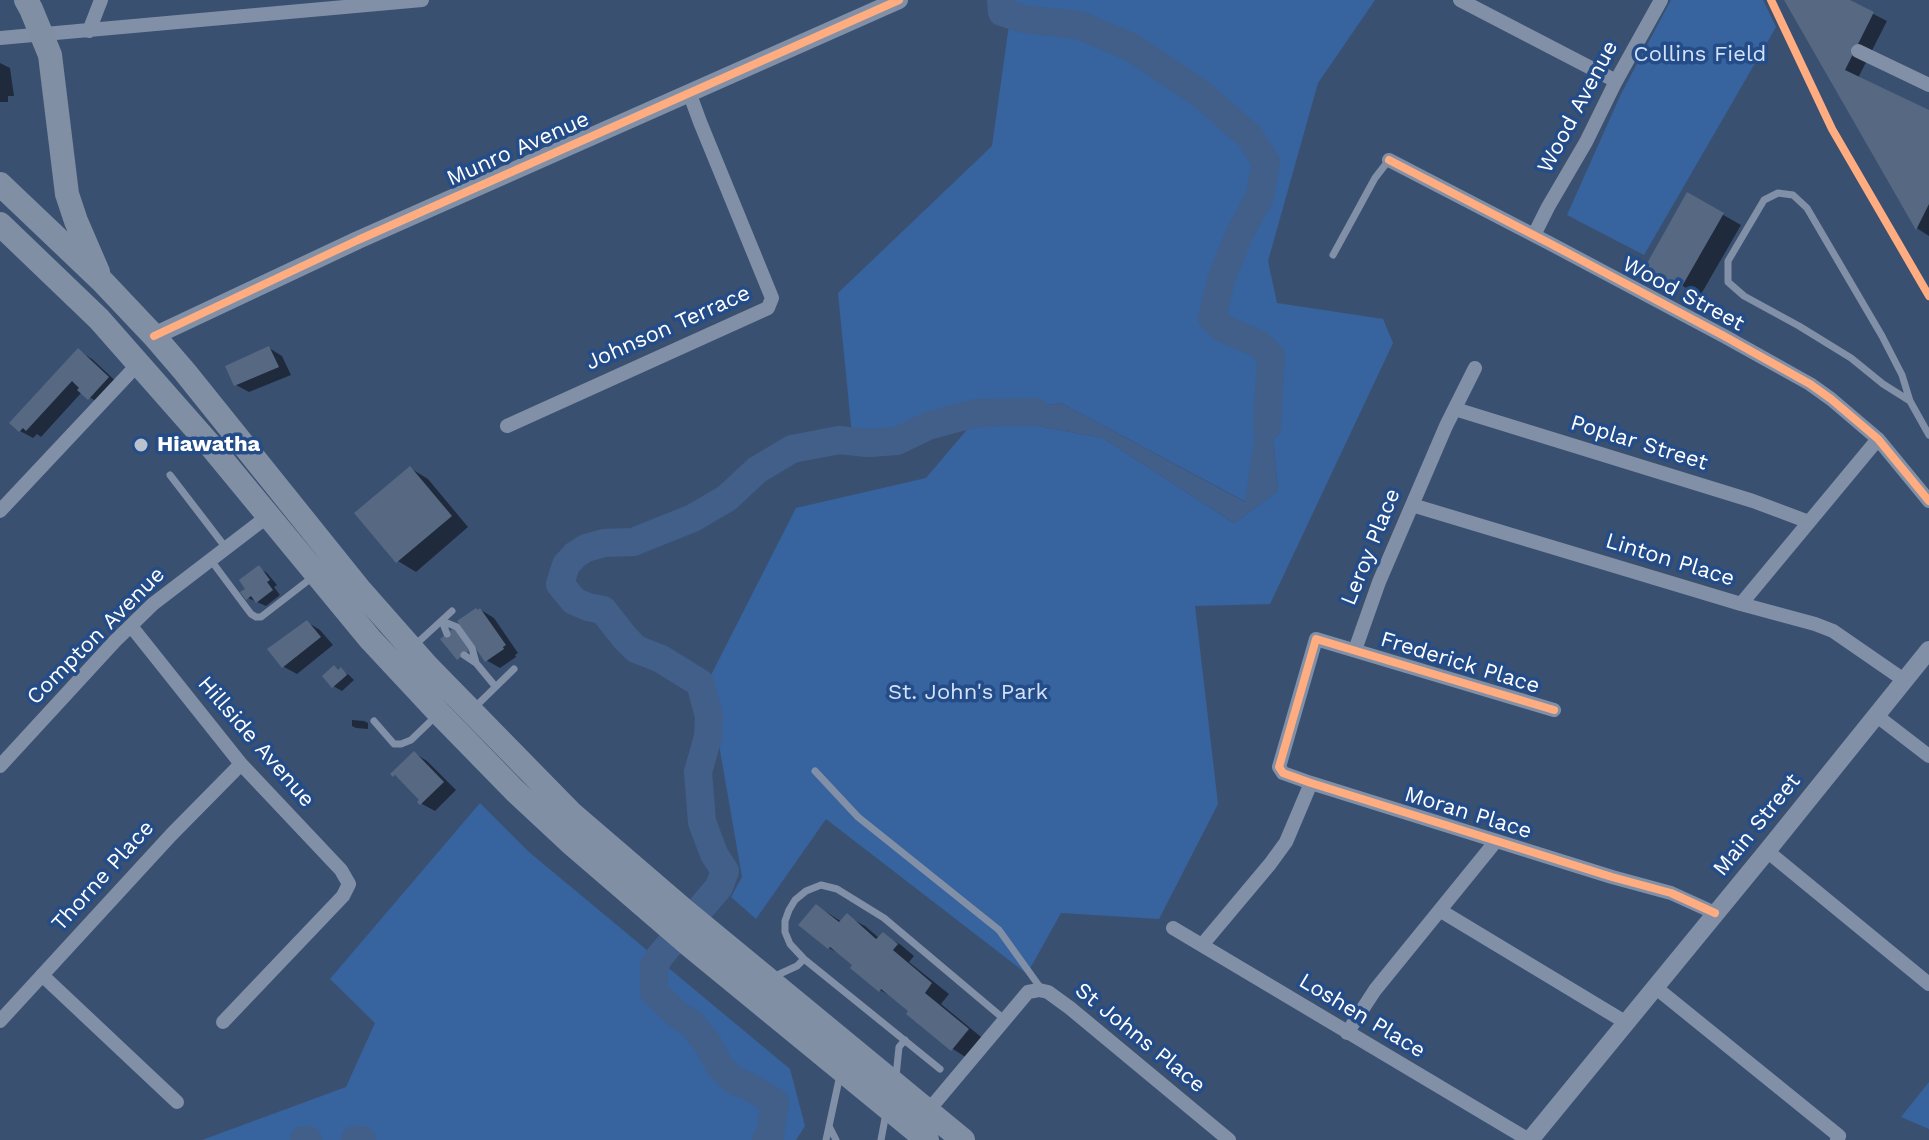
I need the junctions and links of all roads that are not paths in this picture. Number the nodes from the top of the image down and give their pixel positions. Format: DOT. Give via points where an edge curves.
graph roads {
  1 [pos="26,0"];
  2 [pos="101,0"];
  3 [pos="422,0"];
  4 [pos="899,0"];
  5 [pos="1460,0"];
  6 [pos="1661,0"];
  7 [pos="308,5"];
  8 [pos="89,31"];
  9 [pos="42,35"];
  10 [pos="0,38"];
  11 [pos="1858,51"];
  12 [pos="1616,81"];
  13 [pos="1929,85"];
  14 [pos="689,92"];
  15 [pos="1389,160"];
  16 [pos="0,184"];
  17 [pos="1,225"];
  18 [pos="1534,235"];
  19 [pos="1333,255"];
  20 [pos="102,281"];
  21 [pos="154,336"];
  22 [pos="139,363"];
  23 [pos="1475,368"];
  24 [pos="1910,401"];
  25 [pos="1455,409"];
  26 [pos="507,426"];
  27 [pos="1929,435"];
  28 [pos="1878,439"];
  29 [pos="170,475"];
  30 [pos="1927,494"];
  31 [pos="1412,505"];
  32 [pos="0,511"];
  33 [pos="268,516"];
  34 [pos="1809,522"];
  35 [pos="226,548"];
  36 [pos="210,559"];
  37 [pos="315,574"];
  38 [pos="1741,604"];
  39 [pos="452,611"];
  40 [pos="442,621"];
  41 [pos="131,626"];
  42 [pos="447,634"];
  43 [pos="411,649"];
  44 [pos="1355,650"];
  45 [pos="1929,650"];
  46 [pos="464,655"];
  47 [pos="476,663"];
  48 [pos="514,669"];
  49 [pos="1904,680"];
  50 [pos="495,686"];
  51 [pos="1554,710"];
  52 [pos="471,711"];
  53 [pos="439,713"];
  54 [pos="1877,716"];
  55 [pos="374,721"];
  56 [pos="1929,756"];
  57 [pos="241,764"];
  58 [pos="0,766"];
  59 [pos="815,771"];
  60 [pos="1311,783"];
  61 [pos="1496,841"];
  62 [pos="1767,851"];
  63 [pos="1441,911"];
  64 [pos="1715,913"];
  65 [pos="675,918"];
  66 [pos="1173,928"];
  67 [pos="701,940"];
  68 [pos="1202,945"];
  69 [pos="804,959"];
  70 [pos="42,975"];
  71 [pos="768,979"];
  72 [pos="1929,984"];
  73 [pos="1655,987"];
  74 [pos="1042,990"];
  75 [pos="1005,1020"];
  76 [pos="0,1021"];
  77 [pos="223,1022"];
  78 [pos="1625,1022"];
  79 [pos="1347,1033"];
  80 [pos="905,1040"];
  81 [pos="841,1069"];
  82 [pos="940,1069"];
  83 [pos="891,1095"];
  84 [pos="177,1102"];
  85 [pos="928,1111"];
  86 [pos="829,1126"];
  87 [pos="1840,1139"];
  88 [pos="826,1140"];
  89 [pos="836,1140"];
  90 [pos="881,1140"];
  91 [pos="927,1140"];
  92 [pos="963,1140"];
  93 [pos="1229,1140"];
  94 [pos="1529,1140"];
  1 -- 9 [label="highway"];
  2 -- 8 [label="street"];
  3 -- 7 [label="street"];
  4 -- 14 [label="street, Munro Avenue"];
  5 -- 12 [label="street"];
  6 -- 12 [label="street, Wood Avenue"];
  7 -- 8 [label="street"];
  8 -- 9 [label="street"];
  9 -- 10 [label="street"];
  9 -- 20 [label="highway" via="50,55 67,194"];
  11 -- 13 [label="street"];
  12 -- 18 [label="street, Wood Avenue"];
  14 -- 21 [label="street, Munro Avenue"];
  14 -- 26 [label="street, Johnson Terrace" via="772,298 768,308"];
  15 -- 18 [label="street, Wood Street"];
  15 -- 19 [label="lane"];
  16 -- 20 [label="highway"];
  17 -- 22 [label="highway"];
  18 -- 28 [label="street, Wood Street" via="1790,372"];
  20 -- 21 [label="highway"];
  21 -- 43 [label="highway"];
  22 -- 32 [label="street"];
  22 -- 33 [label="highway"];
  23 -- 25 [label="street, Leroy Place"];
  24 -- 24 [label="lane" via="1728,282 1728,261 1764,200 1778,193 1793,195 1807,208 1882,336"];
  24 -- 27 [label="lane"];
  25 -- 31 [label="street, Leroy Place"];
  25 -- 34 [label="street, Poplar Street"];
  28 -- 30 [label="street, Wood Street"];
  28 -- 34 [label="street"];
  29 -- 35 [label="lane"];
  31 -- 38 [label="street, Linton Place"];
  31 -- 44 [label="street, Leroy Place"];
  33 -- 35 [label="street, Compton Avenue"];
  33 -- 37 [label="highway"];
  34 -- 38 [label="street"];
  35 -- 36 [label="street, Compton Avenue"];
  36 -- 37 [label="lane" via="256,617"];
  36 -- 41 [label="street, Compton Avenue"];
  37 -- 53 [label="highway"];
  38 -- 49 [label="street, Linton Place" via="1833,631"];
  39 -- 40 [label="lane"];
  40 -- 42 [label="lane"];
  40 -- 43 [label="lane"];
  40 -- 47 [label="lane" via="457,627"];
  41 -- 57 [label="street, Hillside Avenue"];
  41 -- 58 [label="street, Compton Avenue"];
  43 -- 52 [label="highway"];
  44 -- 51 [label="street, Frederick Place"];
  44 -- 60 [label="street, Moran Place" via="1316,639 1279,767"];
  45 -- 49 [label="street, Main Street"];
  46 -- 47 [label="lane"];
  47 -- 50 [label="lane"];
  48 -- 50 [label="lane"];
  49 -- 54 [label="street, Main Street"];
  50 -- 52 [label="lane"];
  52 -- 65 [label="highway"];
  53 -- 55 [label="lane" via="401,744 394,744"];
  53 -- 65 [label="highway" via="573,845"];
  54 -- 56 [label="street"];
  54 -- 62 [label="street, Main Street"];
  57 -- 70 [label="street, Thorne Place"];
  57 -- 77 [label="street, Hillside Avenue" via="349,884"];
  59 -- 74 [label="lane" via="858,817 999,930"];
  60 -- 61 [label="street, Moran Place"];
  60 -- 68 [label="street" via="1286,842"];
  61 -- 63 [label="street"];
  61 -- 64 [label="street, Moran Place" via="1671,893"];
  62 -- 64 [label="street, Main Street"];
  62 -- 72 [label="street"];
  63 -- 78 [label="street"];
  63 -- 79 [label="street" via="1375,990"];
  64 -- 73 [label="street, Main Street"];
  65 -- 67 [label="highway"];
  66 -- 68 [label="street, Loshen Place"];
  67 -- 71 [label="highway"];
  67 -- 81 [label="highway"];
  68 -- 79 [label="street, Loshen Place"];
  69 -- 71 [label="lane"];
  69 -- 75 [label="lane" via="785,932 789,910 806,891 821,885 837,889 884,918"];
  69 -- 80 [label="lane"];
  70 -- 76 [label="street, Thorne Place"];
  70 -- 84 [label="street"];
  71 -- 83 [label="highway"];
  73 -- 78 [label="street, Main Street"];
  73 -- 87 [label="street"];
  74 -- 75 [label="street, St Johns Place" via="1028,992"];
  74 -- 93 [label="street, St Johns Place"];
  75 -- 85 [label="street, St Johns Place"];
  78 -- 94 [label="street, Main Street"];
  79 -- 94 [label="street, Loshen Place"];
  80 -- 82 [label="lane"];
  80 -- 83 [label="lane" via="899,1047"];
  81 -- 83 [label="highway"];
  81 -- 86 [label="lane"];
  83 -- 85 [label="highway"];
  83 -- 90 [label="lane"];
  83 -- 91 [label="highway"];
  85 -- 92 [label="highway"];
  86 -- 88 [label="lane"];
  86 -- 89 [label="lane"];
}
